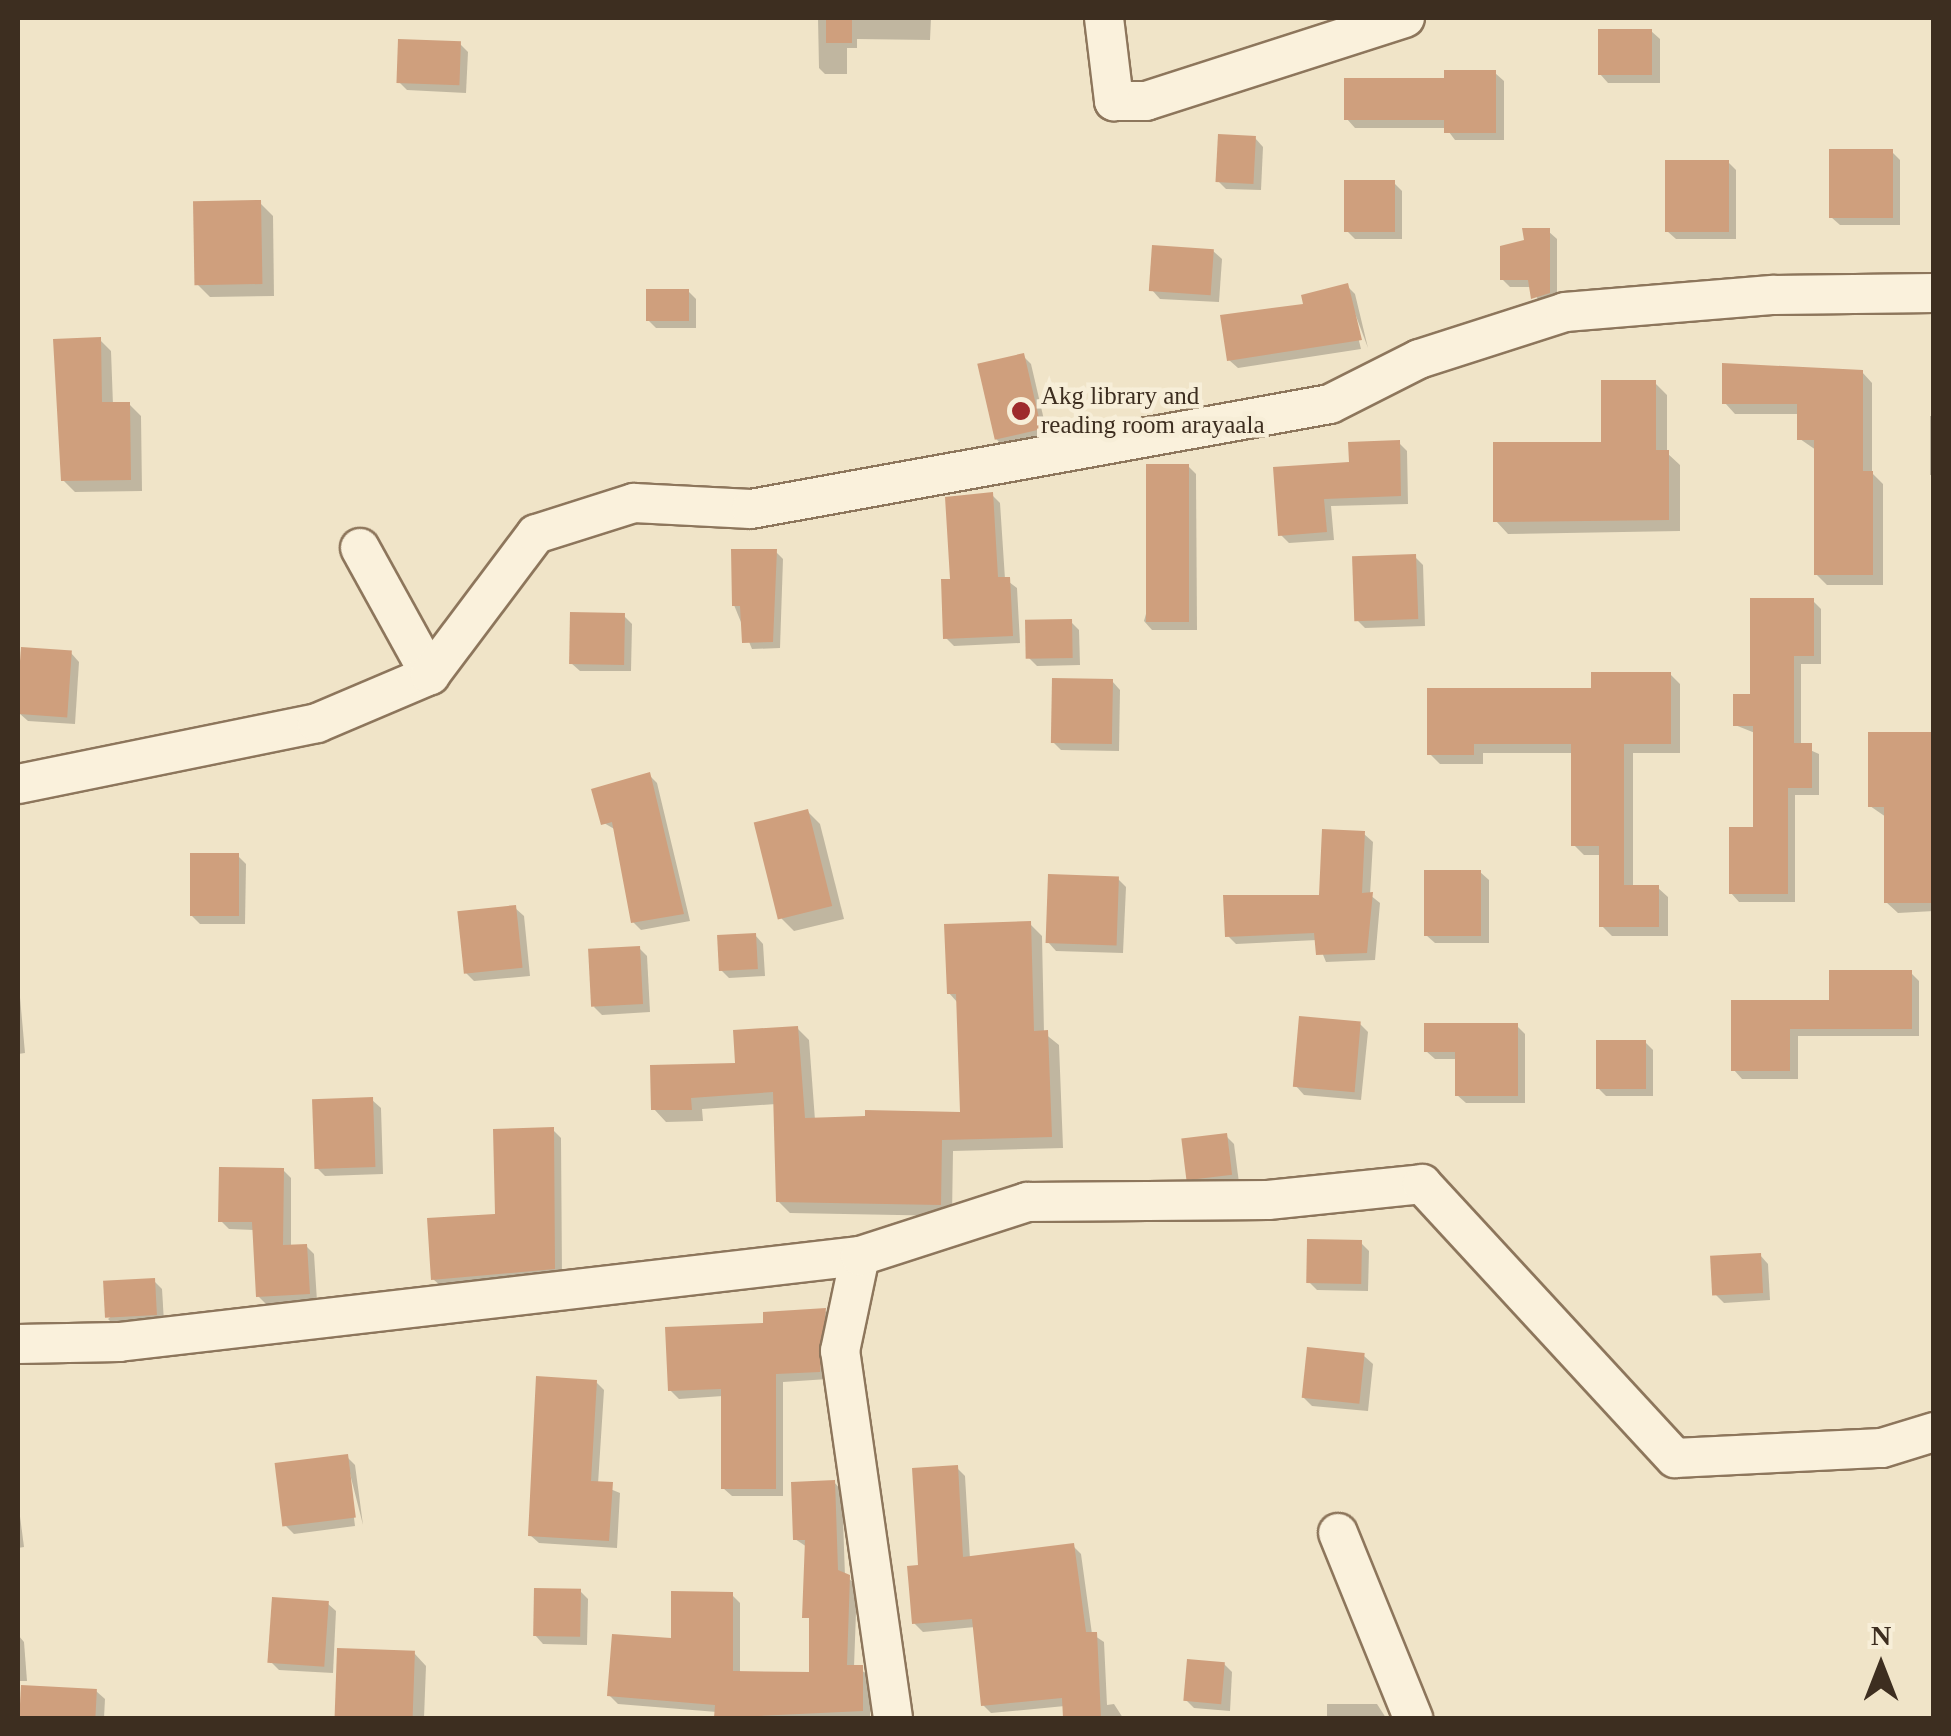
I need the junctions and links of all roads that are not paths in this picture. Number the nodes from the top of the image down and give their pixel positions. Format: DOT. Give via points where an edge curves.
graph roads {
  1 [pos="1104,18"];
  2 [pos="1405,18"];
  3 [pos="1934,293"];
  4 [pos="360,548"];
  5 [pos="430,674"];
  6 [pos="18,784"];
  7 [pos="860,1256"];
  8 [pos="18,1344"];
  9 [pos="1934,1432"];
  10 [pos="1338,1532"];
  11 [pos="892,1718"];
  12 [pos="1413,1718"];
  1 -- 2 [label="street" via="1114,101 1146,101"];
  3 -- 5 [label="street" via="1774,295 1565,312 1419,358 1330,404 751,509 634,503 536,534"];
  4 -- 5 [label="street"];
  5 -- 6 [label="street" via="317,723"];
  7 -- 8 [label="street" via="118,1342"];
  7 -- 9 [label="street" via="1027,1202 1268,1200 1422,1184 1674,1458 1882,1448"];
  7 -- 11 [label="street" via="840,1351"];
  10 -- 12 [label="street"];
}
